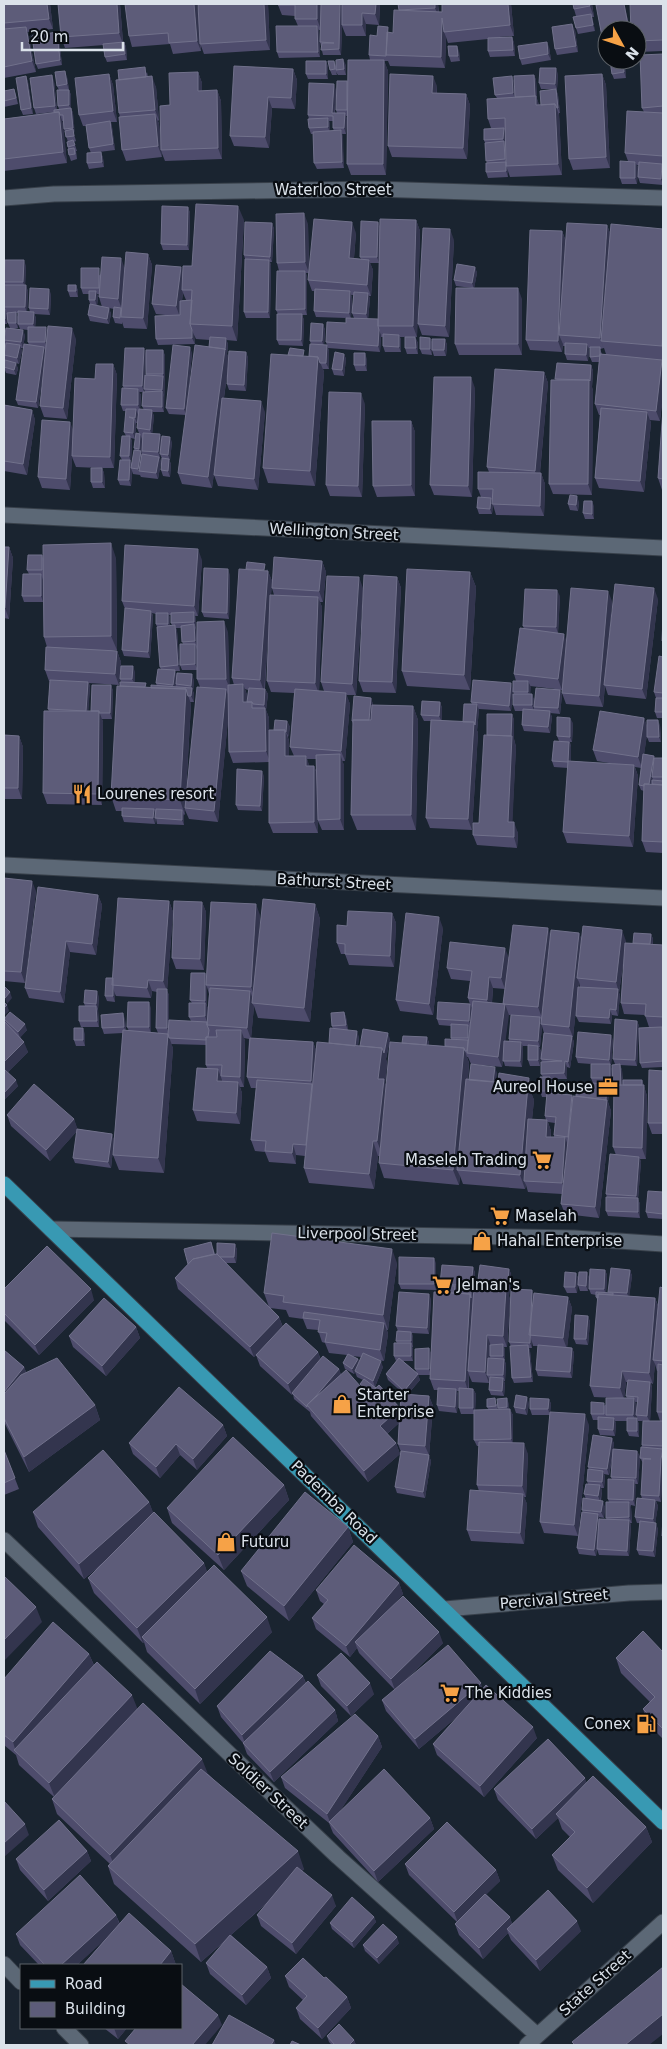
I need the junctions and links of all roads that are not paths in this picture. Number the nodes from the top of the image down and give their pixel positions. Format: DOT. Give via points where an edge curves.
graph roads {
  1 [pos="4,198"];
  2 [pos="663,198"];
  3 [pos="4,515"];
  4 [pos="663,548"];
  5 [pos="4,865"];
  6 [pos="663,898"];
  7 [pos="4,1184"];
  8 [pos="51,1230"];
  9 [pos="663,1244"];
  10 [pos="4,1540"];
  11 [pos="663,1592"];
  12 [pos="445,1609"];
  13 [pos="663,1822"];
  14 [pos="663,1922"];
  15 [pos="4,1964"];
  16 [pos="20,1981"];
  17 [pos="65,2029"];
  18 [pos="532,2040"];
  19 [pos="81,2045"];
  1 -- 2 [label="street, Waterloo Street" via="54,194 374,189"];
  3 -- 4 [label="street, Wellington Street"];
  5 -- 6 [label="street, Bathurst Street"];
  7 -- 8 [label="main road, Pademba Road"];
  8 -- 9 [label="street, Liverpool Street" via="564,1237"];
  8 -- 12 [label="main road, Pademba Road"];
  10 -- 18 [label="street, Soldier Street"];
  11 -- 12 [label="street, Percival Street"];
  12 -- 13 [label="main road, Pademba Road"];
  14 -- 18 [label="street, State Street"];
  15 -- 16 [label="street"];
  17 -- 19 [label="street"];
}
